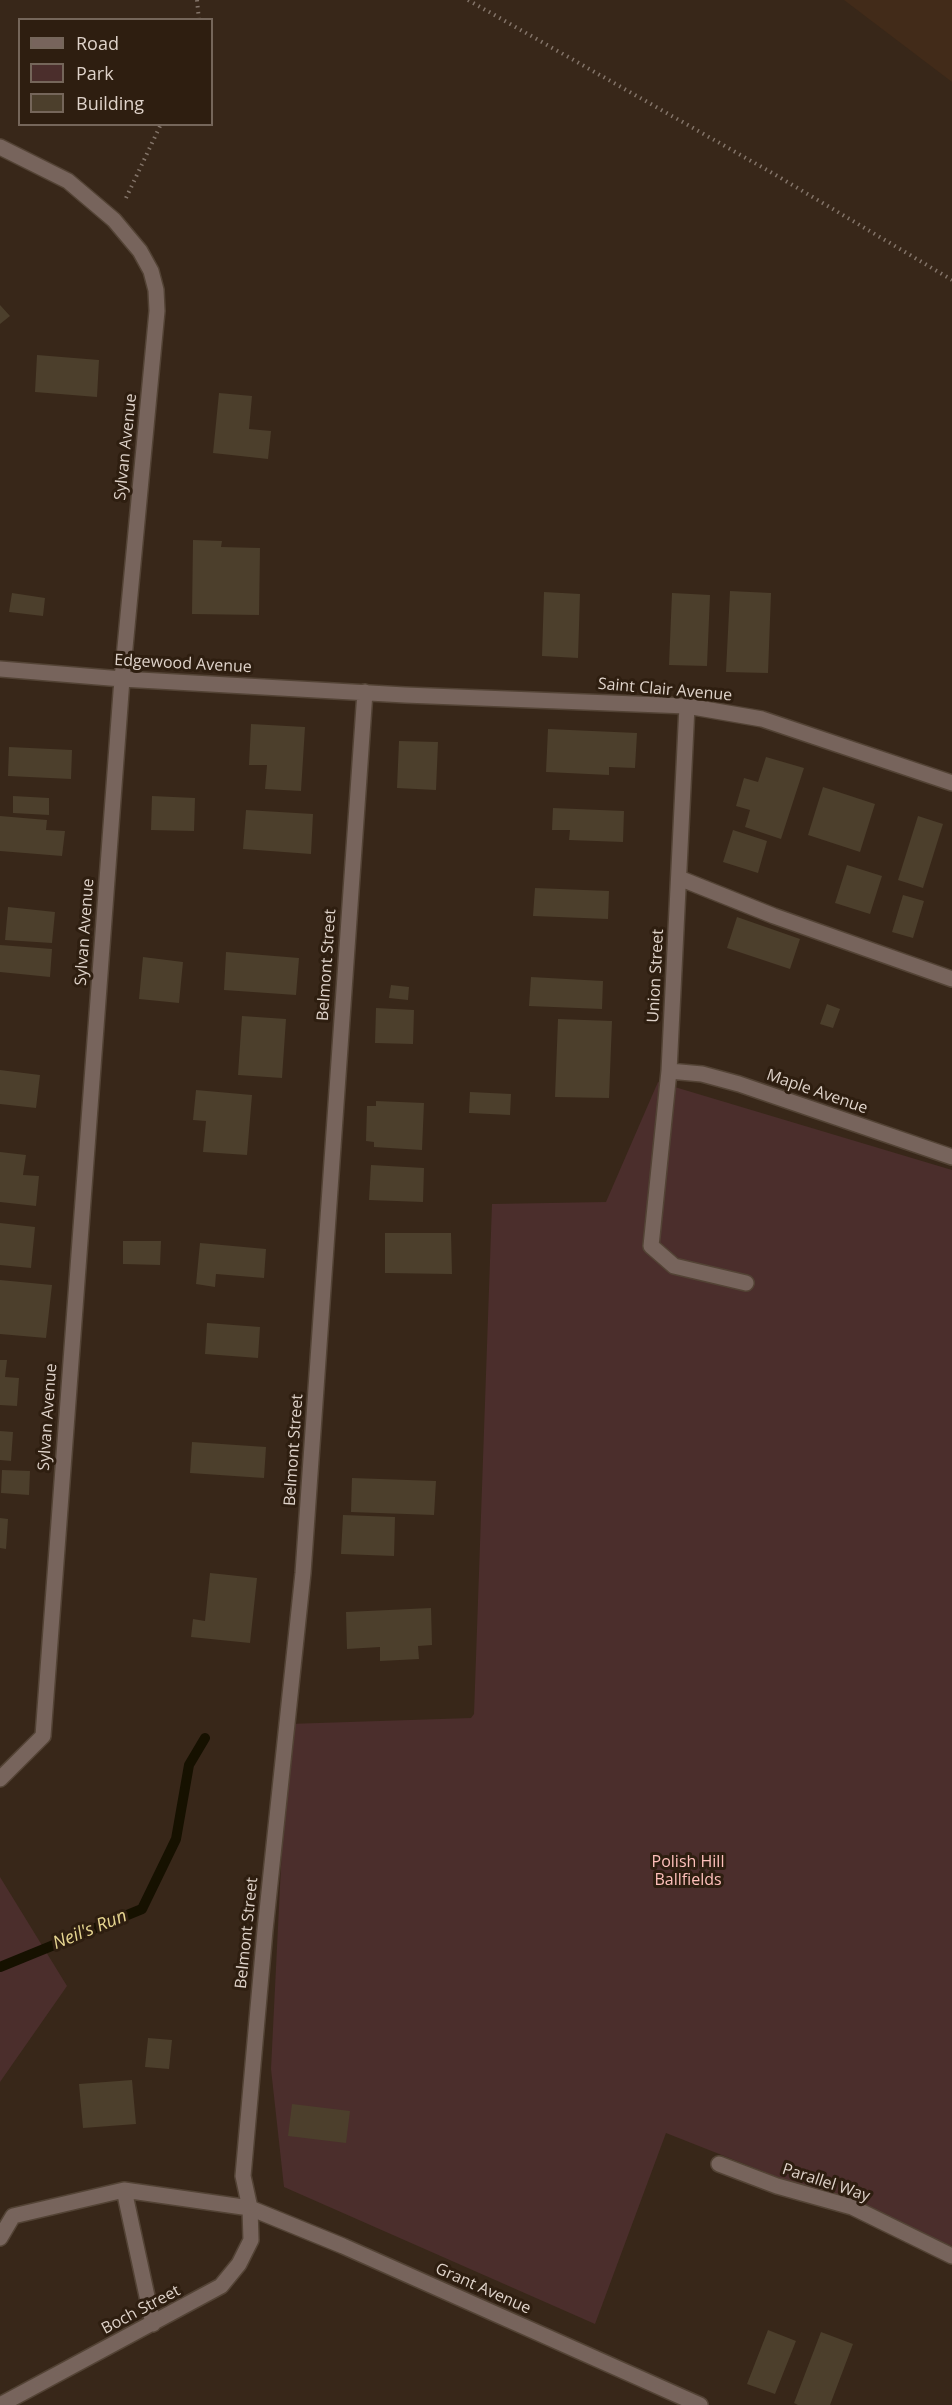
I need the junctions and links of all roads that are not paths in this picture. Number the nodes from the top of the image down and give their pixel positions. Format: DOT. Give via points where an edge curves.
graph roads {
  1 [pos="0,147"];
  2 [pos="0,669"];
  3 [pos="122,679"];
  4 [pos="365,692"];
  5 [pos="687,706"];
  6 [pos="952,783"];
  7 [pos="679,878"];
  8 [pos="952,979"];
  9 [pos="669,1071"];
  10 [pos="952,1157"];
  11 [pos="746,1283"];
  12 [pos="0,1779"];
  13 [pos="719,2164"];
  14 [pos="124,2190"];
  15 [pos="250,2208"];
  16 [pos="0,2238"];
  17 [pos="952,2256"];
  18 [pos="153,2324"];
  19 [pos="0,2405"];
  20 [pos="700,2405"];
  1 -- 3 [label="street, Sylvan Avenue" via="68,181 114,220 140,251 156,290"];
  2 -- 3 [label="street, Edgewood Avenue"];
  3 -- 4 [label="street, Edgewood Avenue"];
  3 -- 12 [label="street, Sylvan Avenue" via="43,1736"];
  4 -- 5 [label="street, Saint Clair Avenue"];
  4 -- 15 [label="street, Belmont Street" via="303,1573 243,2168"];
  5 -- 6 [label="street, Saint Clair Avenue" via="762,719"];
  5 -- 7 [label="street, Union Street"];
  7 -- 8 [label="street"];
  7 -- 9 [label="street, Union Street"];
  9 -- 10 [label="street, Maple Avenue" via="702,1074 739,1084"];
  9 -- 11 [label="street, Union Street" via="651,1246 674,1266"];
  13 -- 17 [label="street, Parallel Way" via="777,2186 852,2207"];
  14 -- 15 [label="street, Grant Avenue"];
  14 -- 16 [label="street" via="13,2216"];
  14 -- 18 [label="street"];
  15 -- 18 [label="street, Boch Street" via="251,2240 239,2264 221,2286"];
  15 -- 20 [label="street, Grant Avenue"];
  18 -- 19 [label="street, Boch Street"];
}
